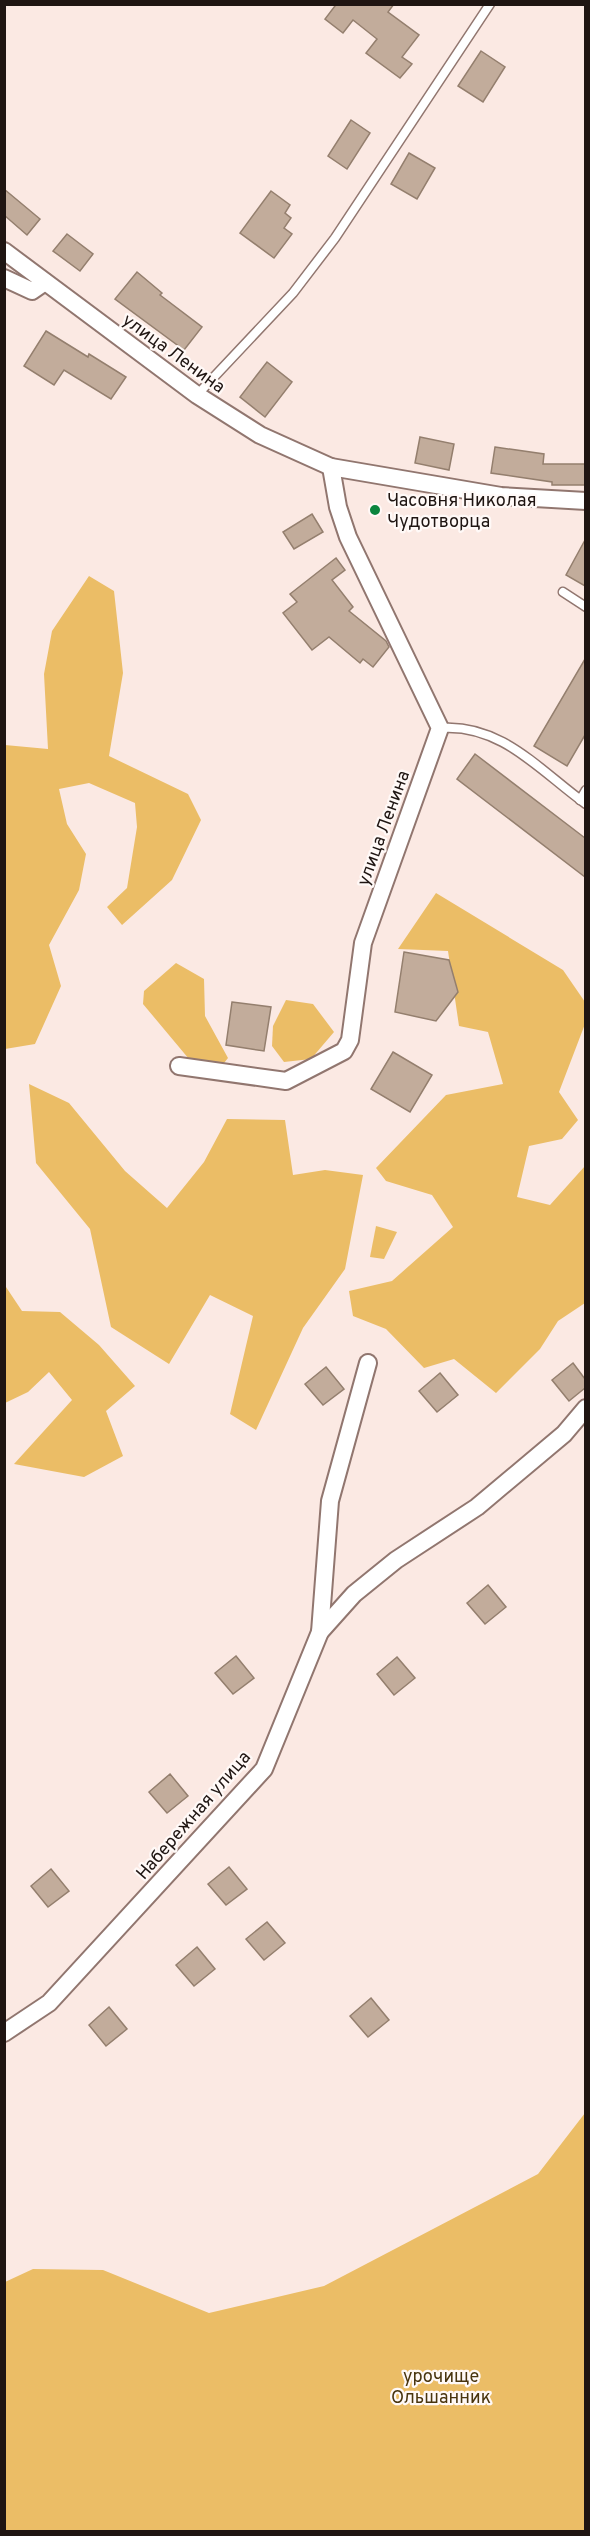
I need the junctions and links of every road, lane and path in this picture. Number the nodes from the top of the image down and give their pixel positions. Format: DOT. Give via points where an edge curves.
graph roads {
  1 [pos="490,4"];
  2 [pos="4,251"];
  3 [pos="4,278"];
  4 [pos="45,282"];
  5 [pos="196,395"];
  6 [pos="331,467"];
  7 [pos="585,501"];
  8 [pos="562,592"];
  9 [pos="585,607"];
  10 [pos="440,728"];
  11 [pos="585,790"];
  12 [pos="583,802"];
  13 [pos="179,1066"];
  14 [pos="368,1363"];
  15 [pos="585,1408"];
  16 [pos="320,1632"];
  17 [pos="4,2033"];
  1 -- 5 [label="lane" via="335,238 292,293"];
  2 -- 4 [label="street, улица Ленина"];
  3 -- 4 [label="street" via="25,291"];
  4 -- 5 [label="street, улица Ленина"];
  5 -- 6 [label="street, улица Ленина" via="260,435"];
  6 -- 7 [label="street, улица Ленина" via="501,496"];
  6 -- 10 [label="street" via="348,537"];
  8 -- 9 [label="lane"];
  10 -- 12 [label="lane" via="458,726 499,738"];
  10 -- 13 [label="street, улица Ленина" via="363,944 350,1040 344,1051 286,1081"];
  11 -- 12 [label="lane"];
  14 -- 16 [label="street" via="330,1501"];
  15 -- 16 [label="street, Набережная улица" via="564,1434 477,1507 396,1560 354,1594"];
  16 -- 17 [label="street, Набережная улица" via="264,1769 49,2003"];
}
